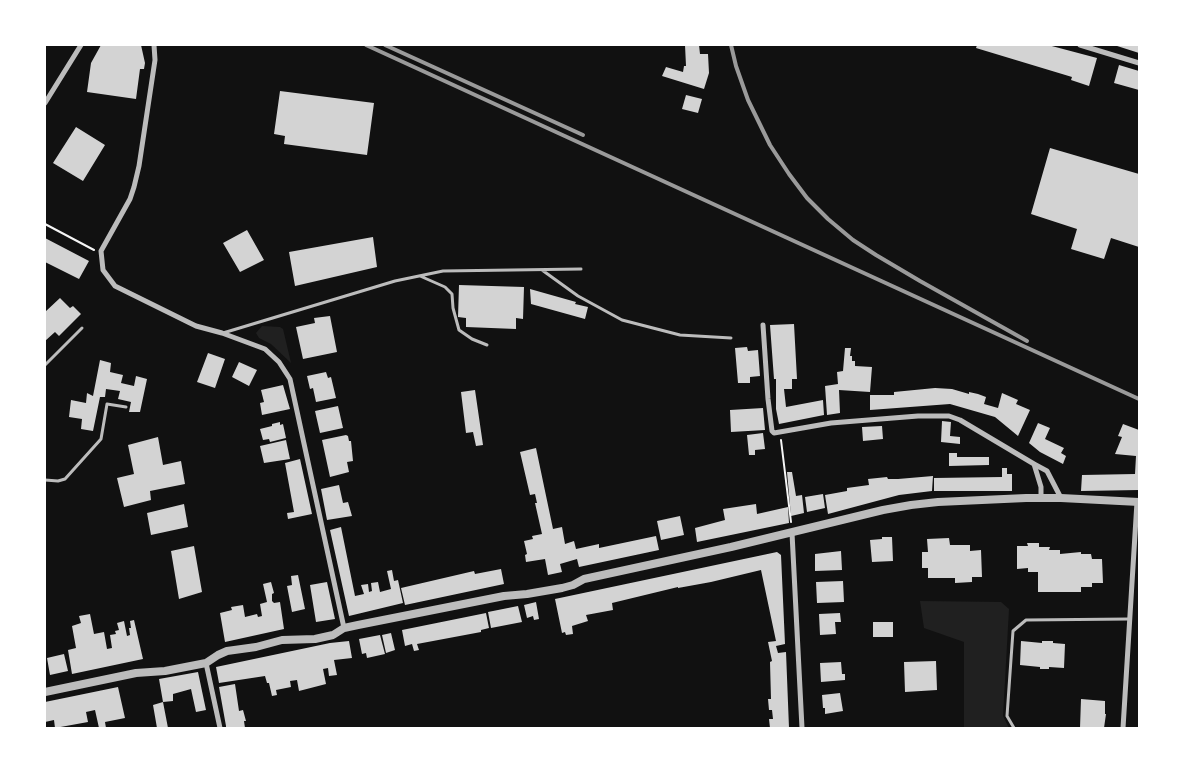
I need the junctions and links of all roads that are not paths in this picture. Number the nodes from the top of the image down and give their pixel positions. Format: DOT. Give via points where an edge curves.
graph roads {
  1 [pos="81,45"];
  2 [pos="154,45"];
  3 [pos="1080,45"];
  4 [pos="1139,63"];
  5 [pos="45,103"];
  6 [pos="541,269"];
  7 [pos="581,269"];
  8 [pos="419,276"];
  9 [pos="763,324"];
  10 [pos="82,328"];
  11 [pos="222,333"];
  12 [pos="731,338"];
  13 [pos="487,345"];
  14 [pos="45,365"];
  15 [pos="126,407"];
  16 [pos="1034,464"];
  17 [pos="45,480"];
  18 [pos="1041,498"];
  19 [pos="1061,498"];
  20 [pos="1138,502"];
  21 [pos="792,533"];
  22 [pos="1129,619"];
  23 [pos="344,628"];
  24 [pos="206,663"];
  25 [pos="45,692"];
  26 [pos="220,728"];
  27 [pos="802,728"];
  28 [pos="1014,728"];
  29 [pos="1123,728"];
  1 -- 5 [label="street"];
  2 -- 11 [label="street" via="155,60 139,166 130,199 102,251 104,270 116,286 196,326"];
  3 -- 4 [label="street"];
  6 -- 7 [label="lane"];
  6 -- 8 [label="lane" via="443,271"];
  6 -- 12 [label="lane" via="578,296 622,320 680,335"];
  8 -- 11 [label="lane"];
  8 -- 13 [label="lane" via="445,287 452,294 458,330"];
  9 -- 16 [label="street" via="774,433 831,423 949,416"];
  10 -- 14 [label="lane"];
  11 -- 23 [label="street" via="265,349 279,362 290,380"];
  15 -- 17 [label="lane" via="108,404 101,439 65,479"];
  16 -- 18 [label="street"];
  16 -- 19 [label="street" via="1048,471"];
  18 -- 19 [label="street"];
  18 -- 21 [label="street" via="911,504"];
  19 -- 20 [label="street"];
  20 -- 22 [label="street"];
  21 -- 23 [label="street" via="584,579 562,588 504,596"];
  21 -- 27 [label="street"];
  22 -- 28 [label="lane" via="1026,620 1013,630 1007,716"];
  22 -- 29 [label="street"];
  23 -- 24 [label="street" via="333,635 315,639 282,640 227,651"];
  24 -- 25 [label="street" via="136,673"];
  24 -- 26 [label="street"];
}
